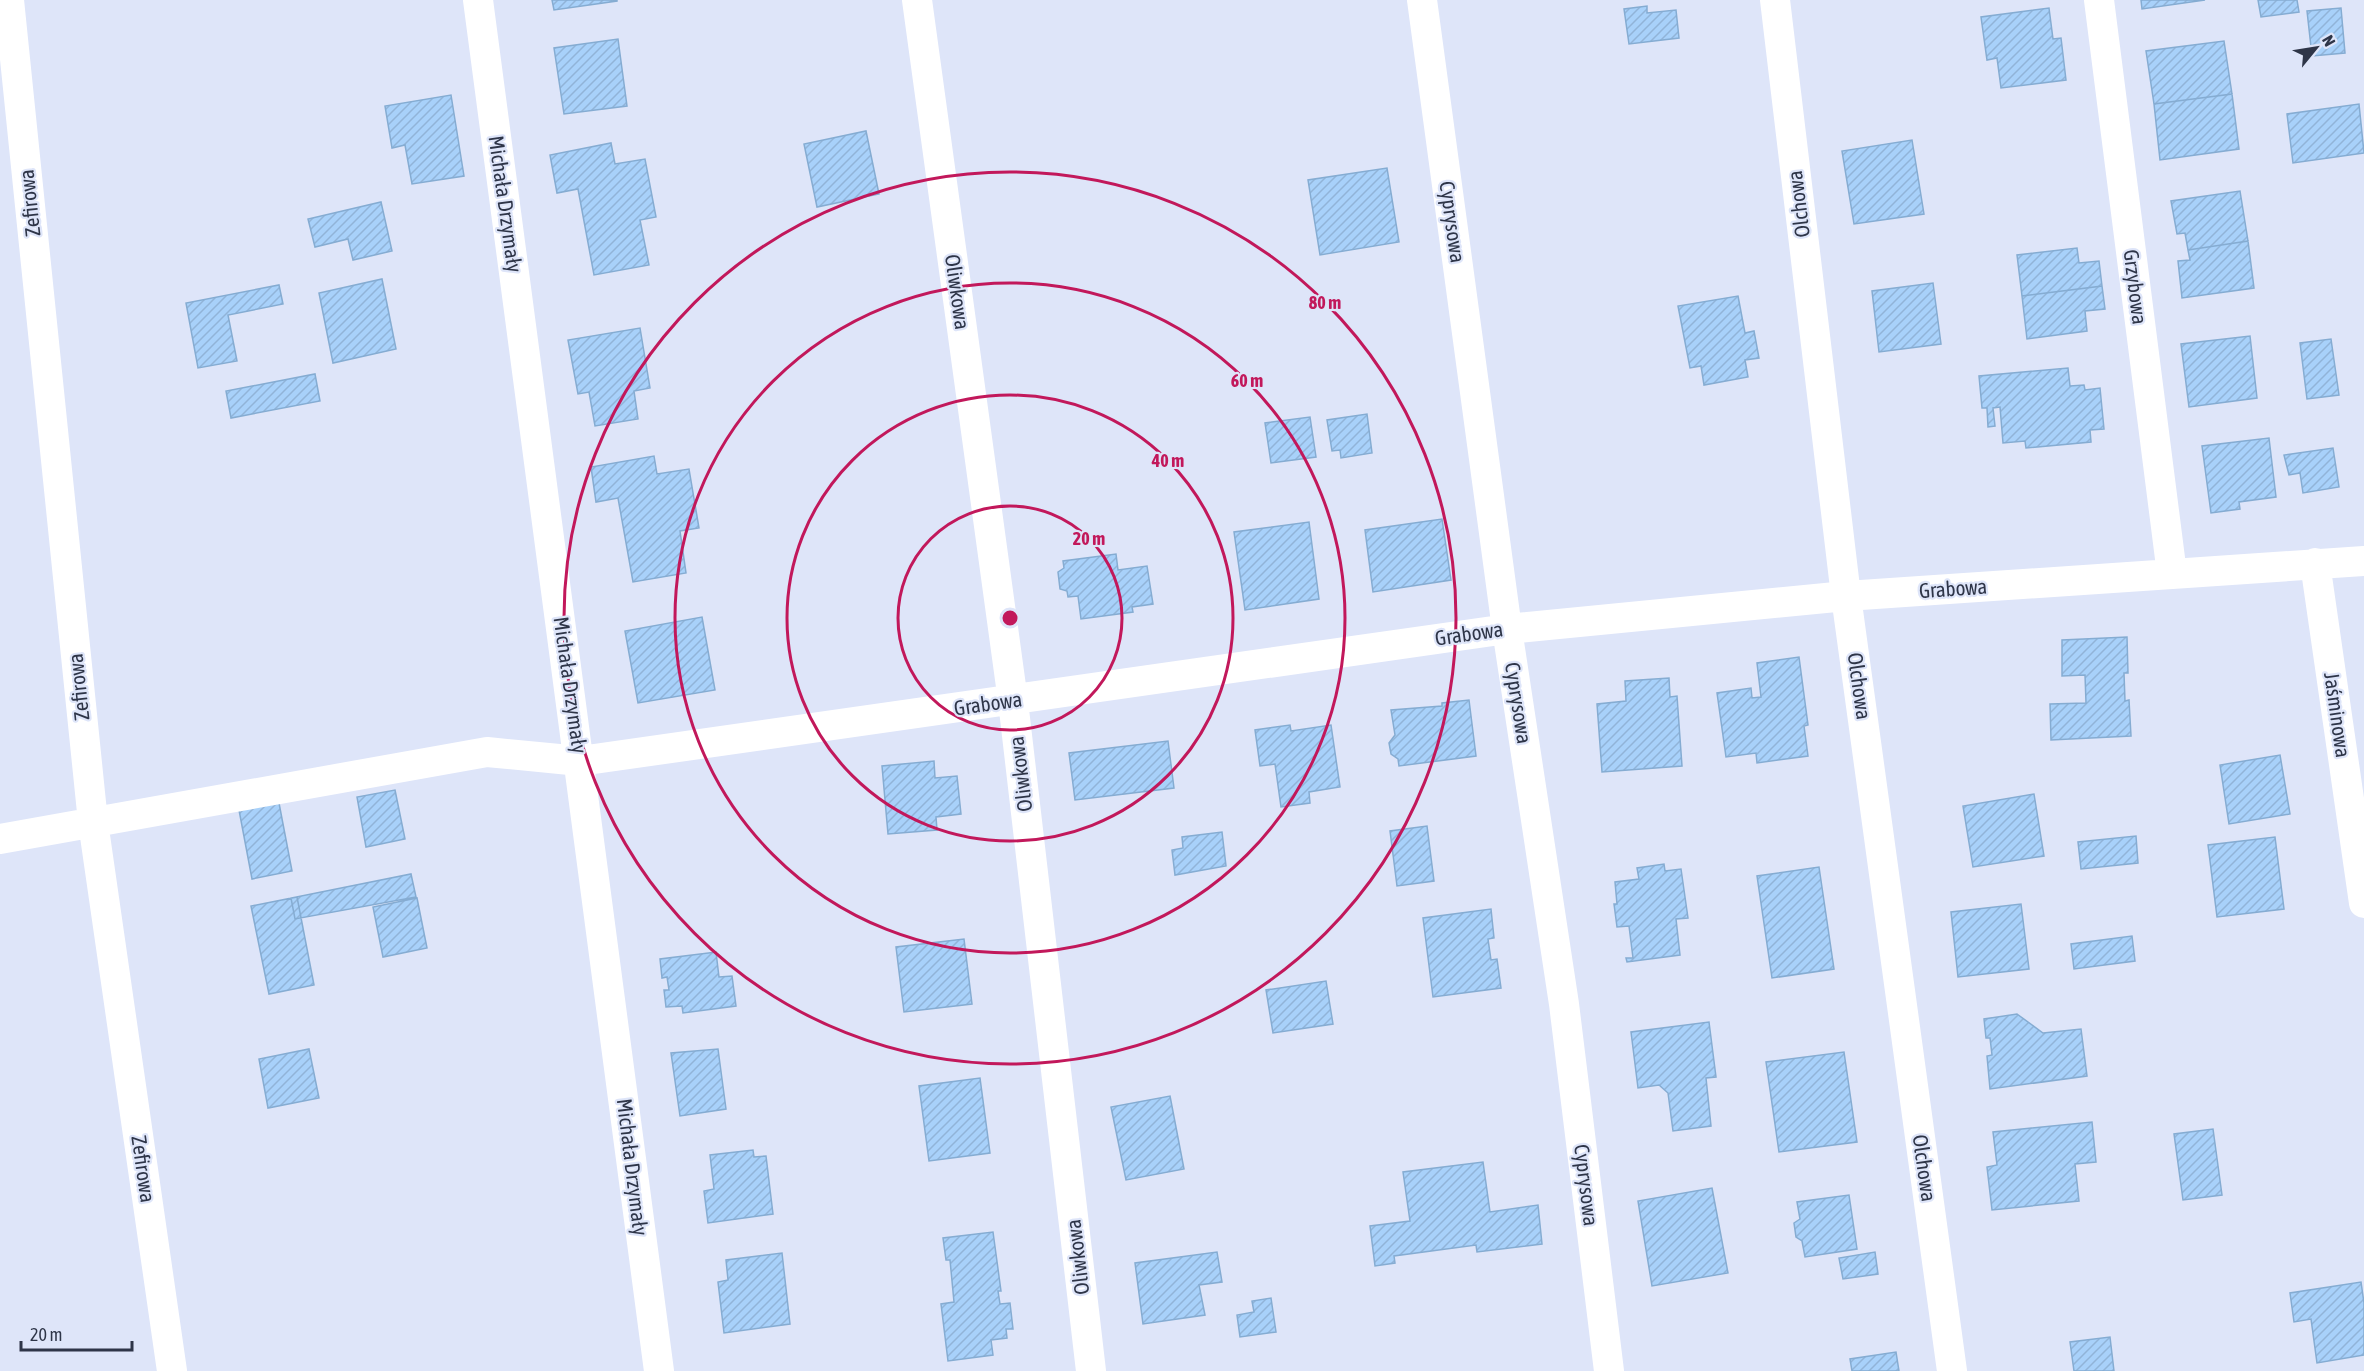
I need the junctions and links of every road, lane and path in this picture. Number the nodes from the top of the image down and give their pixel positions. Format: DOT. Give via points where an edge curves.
graph roads {
  1 [pos="9,0"];
  2 [pos="478,0"];
  3 [pos="917,0"];
  4 [pos="1422,0"];
  5 [pos="1775,0"];
  6 [pos="2099,0"];
  7 [pos="2364,561"];
  8 [pos="2315,563"];
  9 [pos="2172,574"];
  10 [pos="1846,596"];
  11 [pos="1507,629"];
  12 [pos="1013,701"];
  13 [pos="580,761"];
  14 [pos="93,822"];
  15 [pos="0,839"];
  16 [pos="2364,903"];
  17 [pos="172,1371"];
  18 [pos="659,1371"];
  19 [pos="1091,1371"];
  20 [pos="1609,1371"];
  21 [pos="1952,1371"];
  1 -- 14 [label="street, Zefirowa"];
  2 -- 13 [label="street, Michała Drzymały"];
  3 -- 12 [label="street, Oliwkowa"];
  4 -- 11 [label="street, Cyprysowa"];
  5 -- 10 [label="street, Olchowa"];
  6 -- 9 [label="street, Grzybowa"];
  7 -- 8 [label="street, Grabowa"];
  8 -- 9 [label="street, Grabowa"];
  8 -- 16 [label="street, Jaśminowa"];
  9 -- 10 [label="street, Grabowa"];
  10 -- 11 [label="street, Grabowa"];
  10 -- 21 [label="street, Olchowa"];
  11 -- 12 [label="street, Grabowa"];
  11 -- 20 [label="street, Cyprysowa" via="1564,1004"];
  12 -- 13 [label="street, Grabowa"];
  12 -- 19 [label="street, Oliwkowa"];
  13 -- 14 [label="street, Grabowa" via="487,752"];
  13 -- 18 [label="street, Michała Drzymały"];
  14 -- 15 [label="street, Grabowa"];
  14 -- 17 [label="street, Zefirowa"];
}
